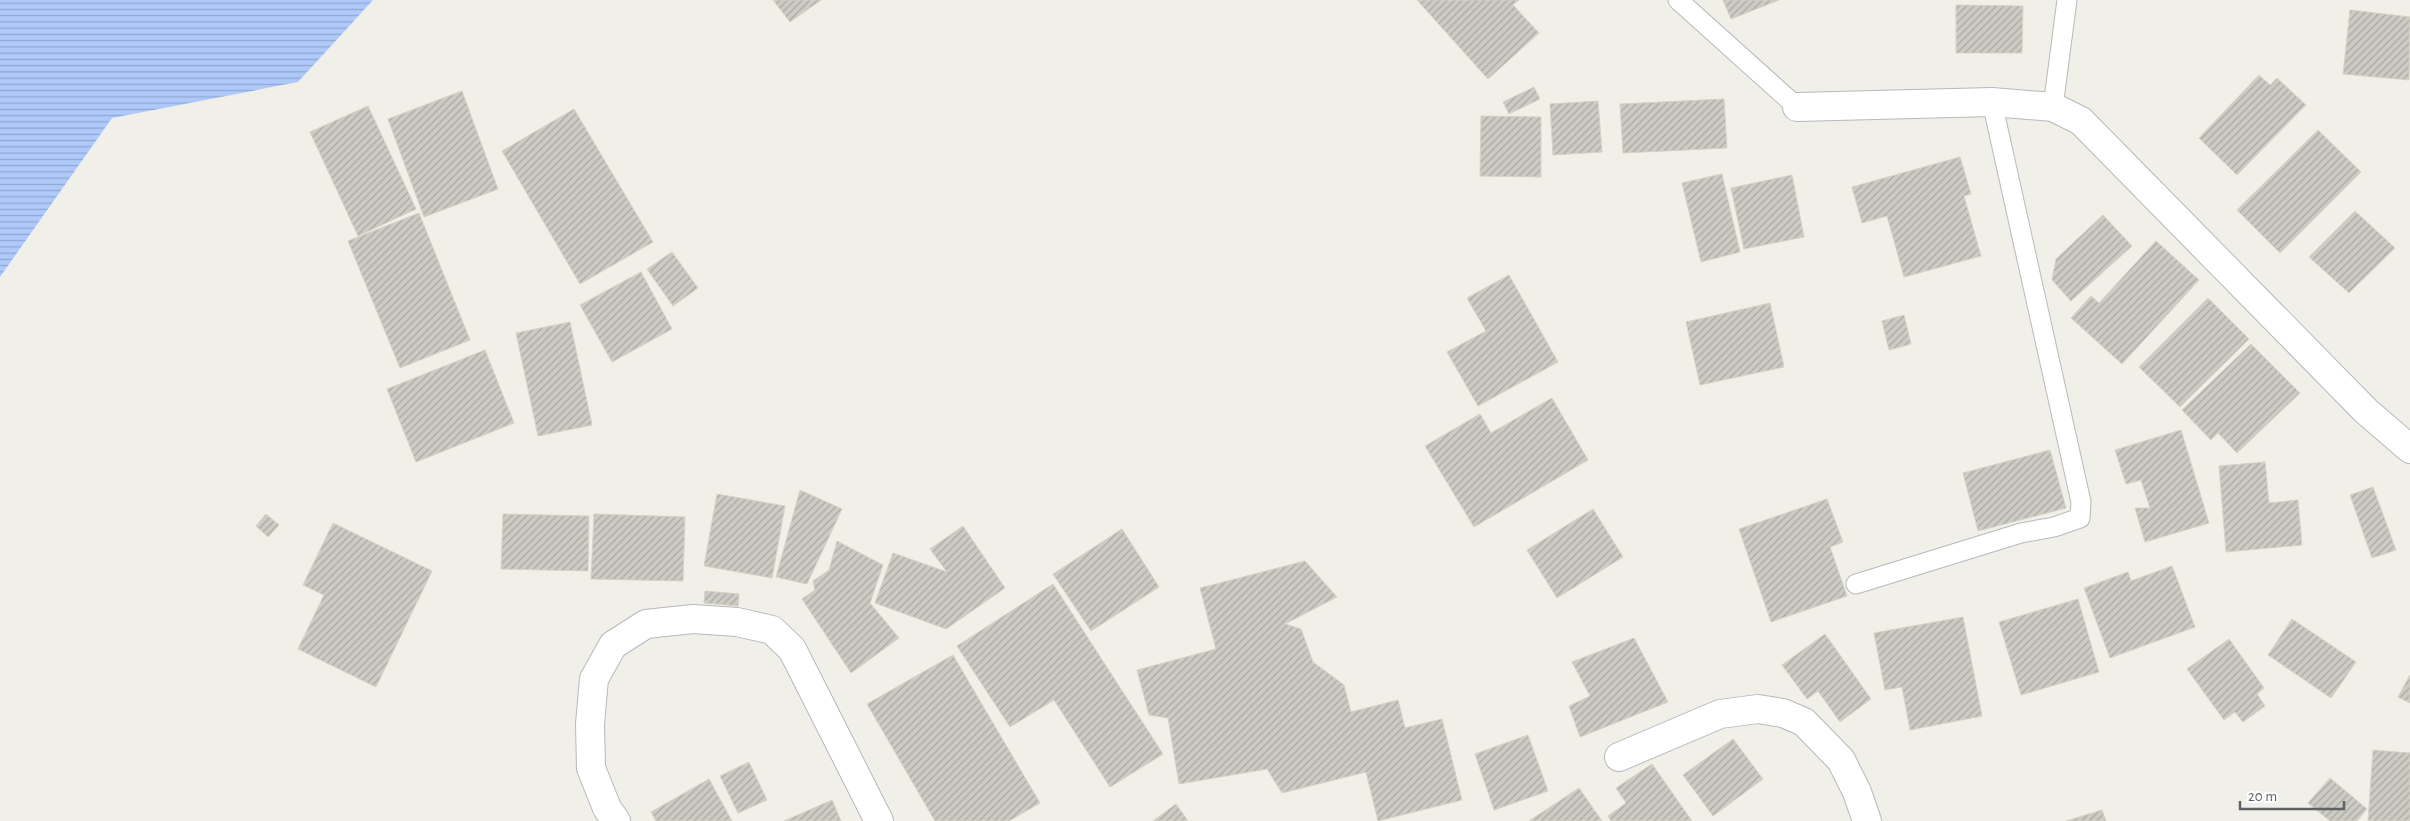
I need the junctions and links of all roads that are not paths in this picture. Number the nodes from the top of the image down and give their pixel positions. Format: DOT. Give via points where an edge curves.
graph roads {
  1 [pos="1678,0"];
  2 [pos="2067,0"];
  3 [pos="1992,102"];
  4 [pos="1797,107"];
  5 [pos="2053,108"];
  6 [pos="2410,450"];
  7 [pos="1856,584"];
  8 [pos="1619,757"];
  9 [pos="616,821"];
  10 [pos="879,821"];
  11 [pos="1867,821"];
  1 -- 4 [label="lane"];
  2 -- 5 [label="lane"];
  3 -- 4 [label="street"];
  3 -- 5 [label="street"];
  3 -- 7 [label="lane" via="2081,502 2080,518"];
  5 -- 6 [label="street" via="2081,121 2366,411"];
  8 -- 11 [label="street" via="1720,714 1758,709 1783,713 1804,722 1841,760"];
  9 -- 10 [label="street" via="607,808 591,768 594,679 613,645 646,624 693,619 737,622 772,630 792,649"];
}
